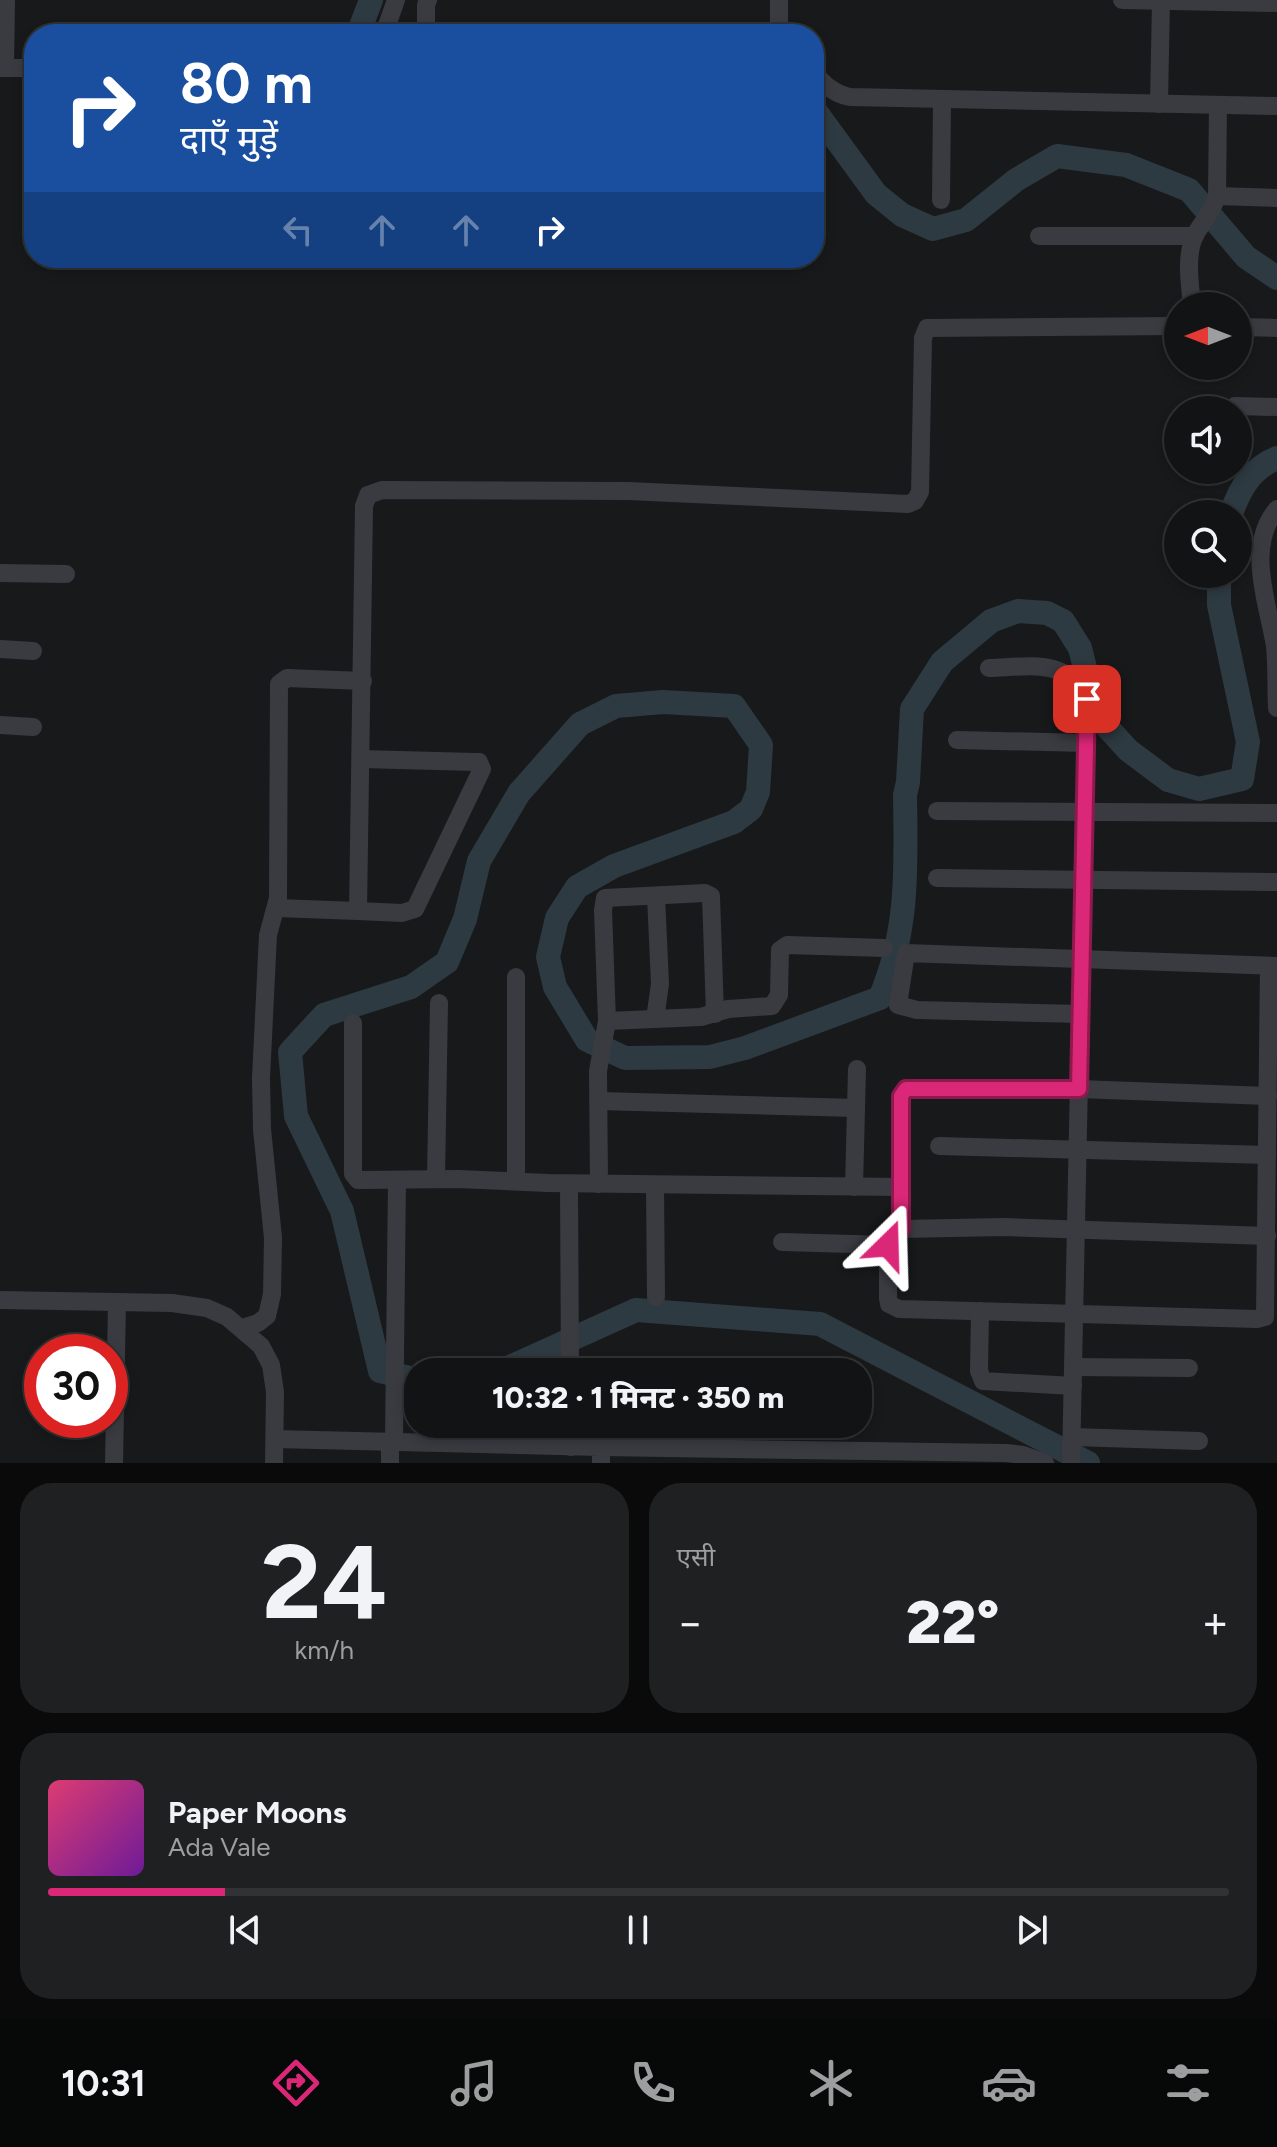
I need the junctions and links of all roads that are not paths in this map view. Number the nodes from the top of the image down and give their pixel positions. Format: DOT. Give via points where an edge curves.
graph roads {
  1 [pos="6,0"];
  2 [pos="396,0"];
  3 [pos="428,0"];
  4 [pos="779,0"];
  5 [pos="1122,0"];
  6 [pos="1161,0"];
  7 [pos="1277,3"];
  8 [pos="388,24"];
  9 [pos="426,24"];
  10 [pos="779,24"];
  11 [pos="2,68"];
  12 [pos="24,68"];
  13 [pos="824,84"];
  14 [pos="942,101"];
  15 [pos="1159,104"];
  16 [pos="1218,105"];
  17 [pos="1277,106"];
  18 [pos="1277,198"];
  19 [pos="941,200"];
  20 [pos="1212,207"];
  21 [pos="1039,236"];
  22 [pos="1195,236"];
  23 [pos="1191,292"];
  24 [pos="1164,326"];
  25 [pos="1252,327"];
  26 [pos="1277,328"];
  27 [pos="1252,406"];
  28 [pos="1277,407"];
  29 [pos="1274,516"];
  30 [pos="0,573"];
  31 [pos="66,574"];
  32 [pos="1272,598"];
  33 [pos="0,649"];
  34 [pos="33,651"];
  35 [pos="989,668"];
  36 [pos="1277,674"];
  37 [pos="363,681"];
  38 [pos="1277,708"];
  39 [pos="0,725"];
  40 [pos="33,727"];
  41 [pos="957,740"];
  42 [pos="1087,743"];
  43 [pos="361,759"];
  44 [pos="937,811"];
  45 [pos="1086,811"];
  46 [pos="1277,813"];
  47 [pos="937,878"];
  48 [pos="1084,880"];
  49 [pos="1277,882"];
  50 [pos="656,896"];
  51 [pos="277,908"];
  52 [pos="358,911"];
  53 [pos="884,948"];
  54 [pos="1082,961"];
  55 [pos="1273,966"];
  56 [pos="516,977"];
  57 [pos="439,1003"];
  58 [pos="715,1014"];
  59 [pos="1081,1014"];
  60 [pos="655,1019"];
  61 [pos="353,1023"];
  62 [pos="605,1030"];
  63 [pos="1273,1054"];
  64 [pos="857,1069"];
  65 [pos="1079,1089"];
  66 [pos="1268,1096"];
  67 [pos="599,1101"];
  68 [pos="856,1108"];
  69 [pos="939,1146"];
  70 [pos="1078,1151"];
  71 [pos="1267,1155"];
  72 [pos="436,1179"];
  73 [pos="397,1180"];
  74 [pos="516,1181"];
  75 [pos="569,1184"];
  76 [pos="599,1184"];
  77 [pos="655,1185"];
  78 [pos="854,1187"];
  79 [pos="902,1187"];
  80 [pos="901,1229"];
  81 [pos="1076,1230"];
  82 [pos="1267,1236"];
  83 [pos="782,1242"];
  84 [pos="888,1245"];
  85 [pos="656,1297"];
  86 [pos="0,1300"];
  87 [pos="117,1303"];
  88 [pos="980,1311"];
  89 [pos="1074,1315"];
  90 [pos="242,1328"];
  91 [pos="570,1358"];
  92 [pos="1073,1367"];
  93 [pos="1189,1368"];
  94 [pos="1073,1386"];
  95 [pos="571,1438"];
  96 [pos="275,1439"];
  97 [pos="1072,1440"];
  98 [pos="1199,1441"];
  99 [pos="392,1442"];
  100 [pos="571,1447"];
  101 [pos="601,1455"];
  102 [pos="114,1463"];
  103 [pos="274,1463"];
  104 [pos="390,1463"];
  105 [pos="1045,1463"];
  106 [pos="1071,1463"];
  1 -- 11 [label="street"];
  2 -- 8 [label="street"];
  3 -- 9 [label="street"];
  4 -- 10 [label="street"];
  5 -- 6 [label="street"];
  6 -- 7 [label="street"];
  6 -- 15 [label="street"];
  11 -- 12 [label="street"];
  13 -- 14 [label="street" via="850,97"];
  14 -- 15 [label="street"];
  14 -- 19 [label="street"];
  15 -- 16 [label="street"];
  16 -- 17 [label="street"];
  16 -- 20 [label="street"];
  18 -- 20 [label="street"];
  20 -- 22 [label="street"];
  21 -- 22 [label="street"];
  22 -- 23 [label="street" via="1189,263"];
  24 -- 37 [label="street" via="927,328 920,492 908,504 628,491 374,492 364,506"];
  25 -- 26 [label="street"];
  27 -- 28 [label="street"];
  29 -- 32 [label="street" via="1262,534 1261,551"];
  30 -- 31 [label="street"];
  32 -- 36 [label="street"];
  33 -- 34 [label="street"];
  35 -- 42 [label="street" via="1041,667 1071,675 1087,699"];
  36 -- 38 [label="street"];
  37 -- 43 [label="street"];
  37 -- 51 [label="street" via="287,678 279,684"];
  39 -- 40 [label="street"];
  41 -- 42 [label="street"];
  42 -- 45 [label="street"];
  43 -- 52 [label="street"];
  43 -- 52 [label="street" via="479,762 482,769 415,909"];
  44 -- 45 [label="street"];
  45 -- 46 [label="street"];
  45 -- 48 [label="street"];
  47 -- 48 [label="street"];
  48 -- 49 [label="street"];
  48 -- 54 [label="street"];
  50 -- 58 [label="street" via="711,896"];
  50 -- 60 [label="street" via="660,984"];
  50 -- 62 [label="street" via="610,896 603,902"];
  51 -- 52 [label="street"];
  51 -- 90 [label="street" via="268,935 261,1078 273,1238 271,1307 258,1323"];
  53 -- 58 [label="street" via="782,946 777,1001 766,1008"];
  54 -- 55 [label="street"];
  54 -- 59 [label="street"];
  54 -- 59 [label="street" via="906,953 898,1005 917,1010"];
  55 -- 63 [label="street"];
  56 -- 74 [label="street"];
  57 -- 72 [label="street"];
  58 -- 60 [label="street"];
  59 -- 65 [label="street"];
  60 -- 62 [label="street"];
  61 -- 73 [label="street" via="353,1174 358,1180"];
  62 -- 67 [label="street"];
  63 -- 66 [label="street"];
  64 -- 68 [label="street"];
  65 -- 66 [label="street"];
  65 -- 70 [label="street"];
  65 -- 79 [label="street" via="906,1089 901,1096"];
  66 -- 71 [label="street"];
  67 -- 68 [label="street"];
  67 -- 76 [label="street"];
  68 -- 78 [label="street"];
  69 -- 70 [label="street"];
  70 -- 71 [label="street"];
  70 -- 81 [label="street"];
  71 -- 82 [label="street"];
  72 -- 73 [label="street"];
  72 -- 74 [label="street"];
  73 -- 99 [label="street"];
  74 -- 75 [label="street"];
  75 -- 76 [label="street"];
  75 -- 91 [label="street"];
  76 -- 77 [label="street"];
  77 -- 78 [label="street"];
  77 -- 85 [label="street"];
  78 -- 79 [label="street"];
  79 -- 80 [label="street"];
  80 -- 81 [label="street"];
  80 -- 84 [label="street"];
  81 -- 82 [label="street"];
  81 -- 89 [label="street"];
  82 -- 89 [label="street" via="1266,1313 1261,1318"];
  83 -- 84 [label="street"];
  84 -- 88 [label="street" via="889,1304 899,1309"];
  86 -- 87 [label="street"];
  87 -- 90 [label="street" via="191,1304"];
  87 -- 102 [label="street"];
  88 -- 89 [label="street"];
  88 -- 94 [label="street" via="983,1381"];
  89 -- 92 [label="street"];
  90 -- 96 [label="street" via="271,1365"];
  92 -- 93 [label="street"];
  92 -- 94 [label="street"];
  94 -- 97 [label="street"];
  95 -- 100 [label="street"];
  96 -- 99 [label="street"];
  96 -- 103 [label="street"];
  97 -- 98 [label="street"];
  97 -- 106 [label="street"];
  99 -- 100 [label="street"];
  99 -- 104 [label="street"];
  100 -- 101 [label="street"];
  101 -- 105 [label="street" via="1006,1453"];
}
